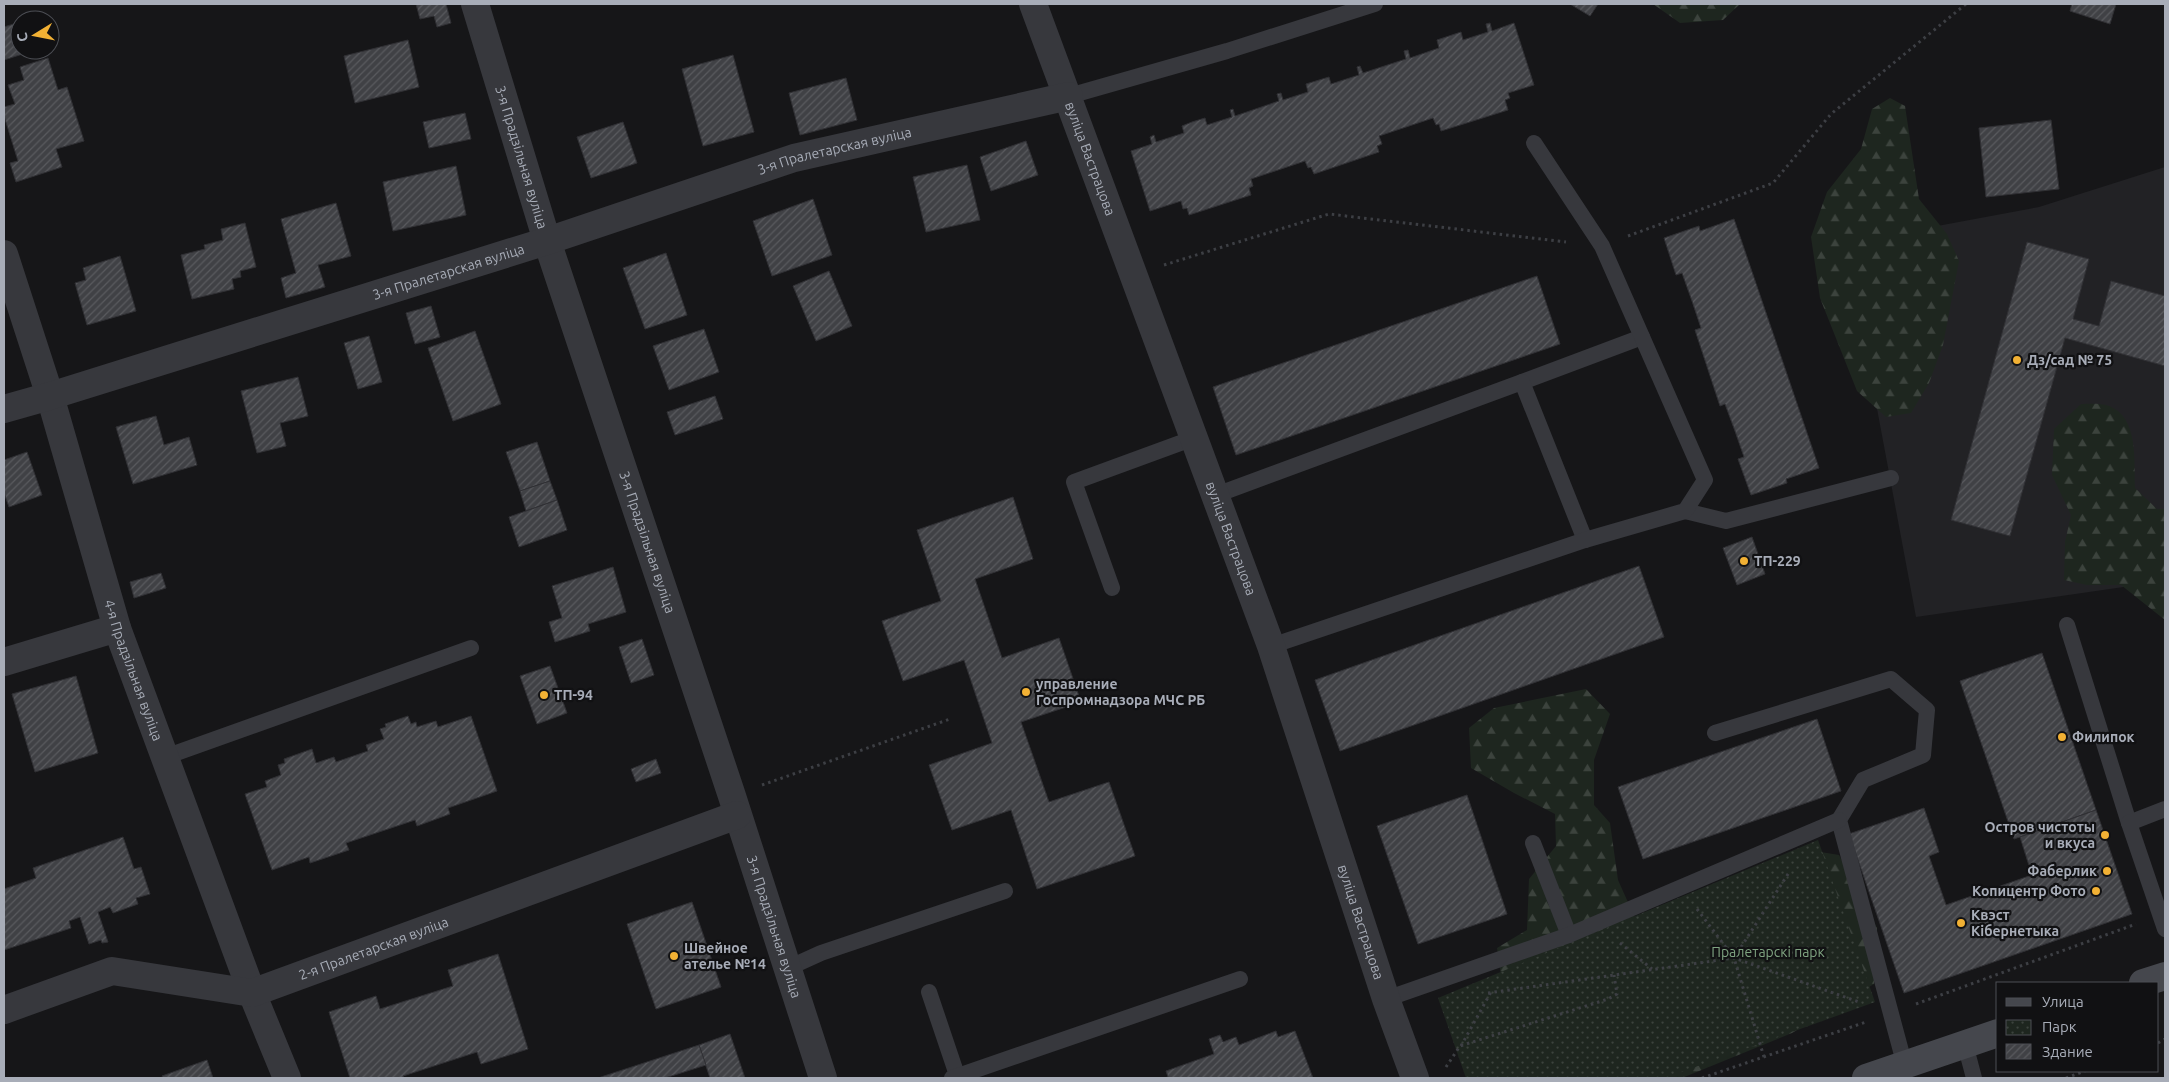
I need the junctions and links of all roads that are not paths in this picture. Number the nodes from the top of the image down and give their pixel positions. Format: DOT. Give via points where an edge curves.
graph roads {
  1 [pos="475,4"];
  2 [pos="1375,4"];
  3 [pos="1040,6"];
  4 [pos="1069,96"];
  5 [pos="1534,143"];
  6 [pos="547,241"];
  7 [pos="4,254"];
  8 [pos="1642,337"];
  9 [pos="1522,382"];
  10 [pos="50,396"];
  11 [pos="4,409"];
  12 [pos="1194,438"];
  13 [pos="1891,478"];
  14 [pos="1216,495"];
  15 [pos="1685,511"];
  16 [pos="1584,540"];
  17 [pos="1112,588"];
  18 [pos="2067,624"];
  19 [pos="117,628"];
  20 [pos="1271,646"];
  21 [pos="470,648"];
  22 [pos="4,662"];
  23 [pos="1715,733"];
  24 [pos="165,758"];
  25 [pos="734,804"];
  26 [pos="2165,809"];
  27 [pos="1839,820"];
  28 [pos="2129,823"];
  29 [pos="1533,843"];
  30 [pos="1006,892"];
  31 [pos="2163,922"];
  32 [pos="1570,935"];
  33 [pos="788,968"];
  34 [pos="2165,976"];
  35 [pos="1240,979"];
  36 [pos="2146,982"];
  37 [pos="929,992"];
  38 [pos="252,994"];
  39 [pos="1386,999"];
  40 [pos="4,1010"];
  41 [pos="1996,1034"];
  42 [pos="1965,1044"];
  43 [pos="1905,1066"];
  44 [pos="287,1078"];
  45 [pos="823,1078"];
  46 [pos="956,1078"];
  47 [pos="1415,1078"];
  48 [pos="1866,1078"];
  49 [pos="1974,1078"];
  1 -- 6 [label="street, 3-я Прадзільная вуліца"];
  2 -- 4 [label="lane"];
  3 -- 4 [label="street, вуліца Вастрацова"];
  4 -- 6 [label="street, 3-я Пралетарская вуліца" via="794,158"];
  4 -- 12 [label="street, вуліца Вастрацова"];
  5 -- 8 [label="lane" via="1602,246"];
  6 -- 10 [label="street, 3-я Пралетарская вуліца"];
  6 -- 25 [label="street, 3-я Прадзільная вуліца"];
  7 -- 10 [label="street, 4-я Прадзільная вуліца"];
  8 -- 9 [label="lane"];
  8 -- 15 [label="lane" via="1704,480"];
  9 -- 14 [label="lane"];
  9 -- 16 [label="lane"];
  10 -- 11 [label="street, 3-я Пралетарская вуліца"];
  10 -- 19 [label="street, 4-я Прадзільная вуліца"];
  12 -- 14 [label="street, вуліца Вастрацова"];
  12 -- 17 [label="lane" via="1074,482"];
  13 -- 15 [label="lane" via="1726,521"];
  14 -- 20 [label="street, вуліца Вастрацова"];
  15 -- 16 [label="lane"];
  16 -- 20 [label="lane"];
  18 -- 28 [label="lane"];
  19 -- 22 [label="street"];
  19 -- 24 [label="street, 4-я Прадзільная вуліца"];
  20 -- 39 [label="street, вуліца Вастрацова"];
  21 -- 24 [label="lane"];
  23 -- 27 [label="lane" via="1891,680 1927,710 1924,754 1864,780"];
  24 -- 38 [label="street, 4-я Прадзільная вуліца"];
  25 -- 33 [label="street, 3-я Прадзільная вуліца"];
  25 -- 38 [label="street, 2-я Пралетарская вуліца"];
  26 -- 28 [label="lane"];
  27 -- 32 [label="lane"];
  27 -- 43 [label="lane"];
  28 -- 31 [label="lane"];
  29 -- 32 [label="lane"];
  30 -- 33 [label="lane" via="821,953"];
  32 -- 39 [label="lane"];
  33 -- 45 [label="street, 3-я Прадзільная вуліца"];
  34 -- 36 [label="main road"];
  35 -- 46 [label="lane"];
  37 -- 46 [label="lane"];
  38 -- 40 [label="street, 2-я Пралетарская вуліца" via="112,971"];
  38 -- 44 [label="street, 4-я Прадзільная вуліца"];
  39 -- 47 [label="street, вуліца Вастрацова"];
  41 -- 42 [label="main road"];
  42 -- 43 [label="main road"];
  42 -- 49 [label="lane"];
  43 -- 48 [label="main road"];
}
